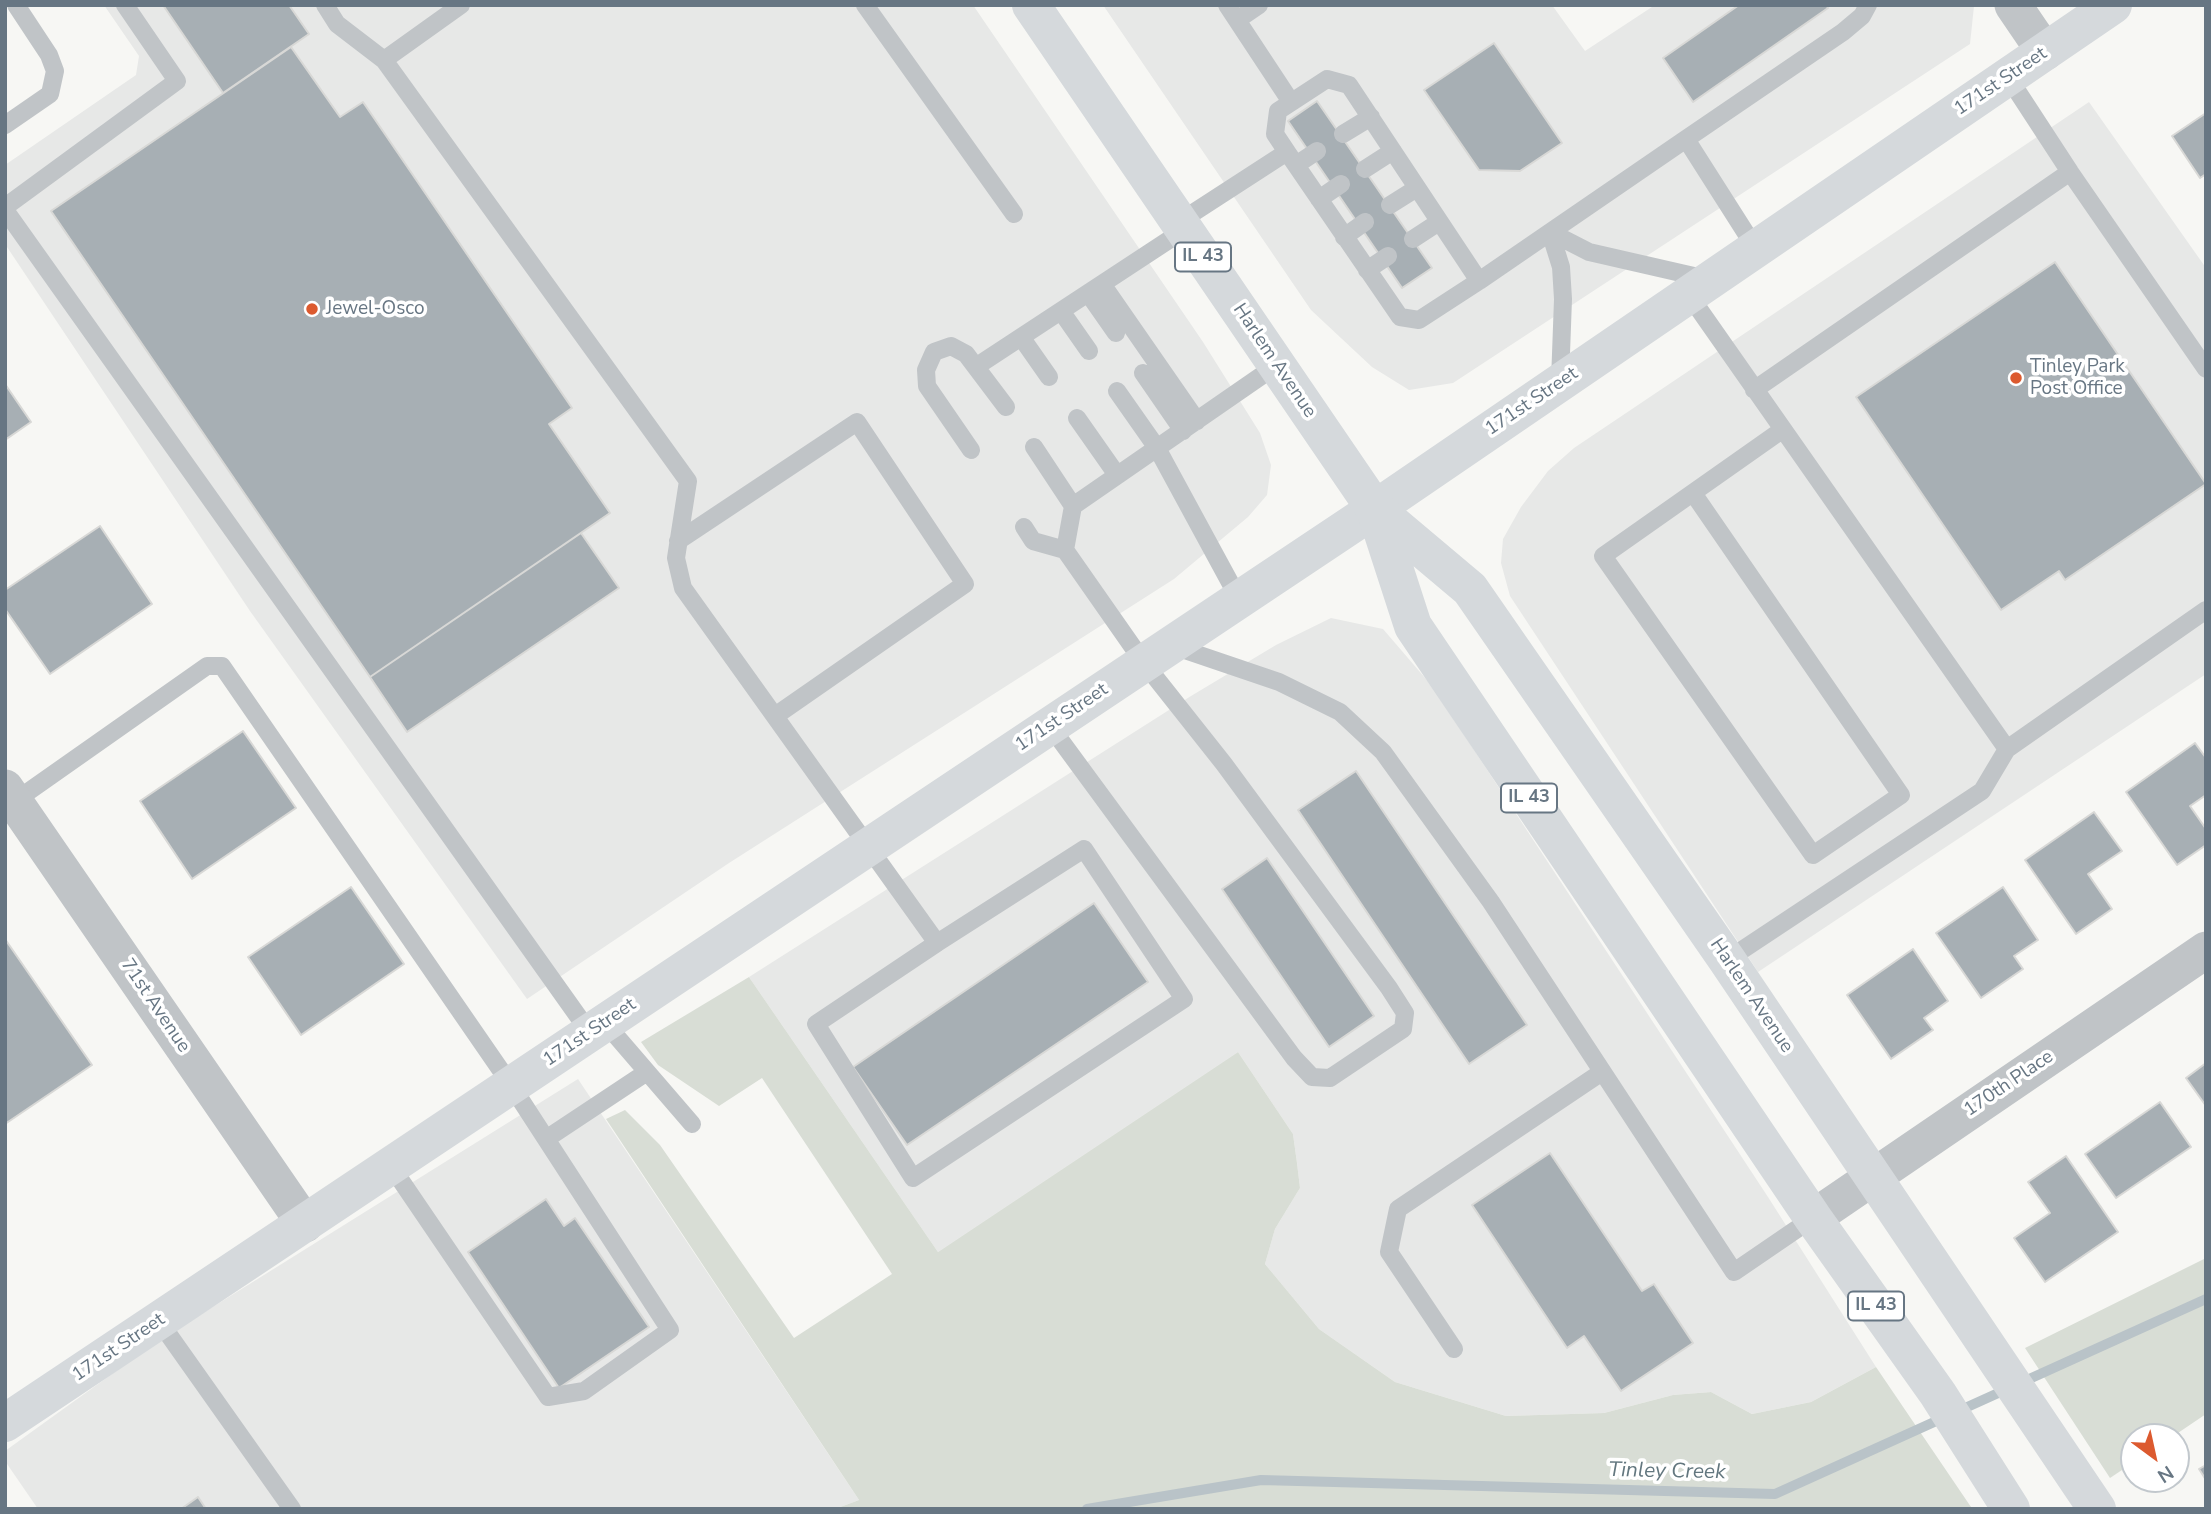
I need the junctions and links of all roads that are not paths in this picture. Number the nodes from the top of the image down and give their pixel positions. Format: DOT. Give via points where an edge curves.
graph roads {
  1 [pos="16,5"];
  2 [pos="125,5"];
  3 [pos="325,5"];
  4 [pos="461,5"];
  5 [pos="865,5"];
  6 [pos="1031,5"];
  7 [pos="1259,5"];
  8 [pos="1868,5"];
  9 [pos="2013,5"];
  10 [pos="2113,5"];
  11 [pos="1232,13"];
  12 [pos="2045,52"];
  13 [pos="384,60"];
  14 [pos="2008,77"];
  15 [pos="1292,102"];
  16 [pos="1371,117"];
  17 [pos="5,125"];
  18 [pos="1343,134"];
  19 [pos="1686,139"];
  20 [pos="1317,151"];
  21 [pos="1393,151"];
  22 [pos="1291,159"];
  23 [pos="1365,169"];
  24 [pos="2070,172"];
  25 [pos="1341,184"];
  26 [pos="1417,188"];
  27 [pos="1319,199"];
  28 [pos="1391,205"];
  29 [pos="5,208"];
  30 [pos="1014,214"];
  31 [pos="1365,222"];
  32 [pos="1439,222"];
  33 [pos="1182,226"];
  34 [pos="1550,232"];
  35 [pos="1344,237"];
  36 [pos="1413,239"];
  37 [pos="1756,249"];
  38 [pos="1388,256"];
  39 [pos="1367,270"];
  40 [pos="1479,281"];
  41 [pos="1700,288"];
  42 [pos="1095,289"];
  43 [pos="1061,311"];
  44 [pos="1115,333"];
  45 [pos="1021,337"];
  46 [pos="1089,351"];
  47 [pos="1277,365"];
  48 [pos="977,366"];
  49 [pos="2206,369"];
  50 [pos="1143,373"];
  51 [pos="1049,377"];
  52 [pos="1560,383"];
  53 [pos="1754,390"];
  54 [pos="1117,391"];
  55 [pos="1006,408"];
  56 [pos="1077,418"];
  57 [pos="1190,426"];
  58 [pos="1782,429"];
  59 [pos="1034,447"];
  60 [pos="1157,448"];
  61 [pos="971,450"];
  62 [pos="1117,475"];
  63 [pos="1693,493"];
  64 [pos="1073,506"];
  65 [pos="1375,509"];
  66 [pos="1024,527"];
  67 [pos="678,541"];
  68 [pos="1065,551"];
  69 [pos="1239,599"];
  70 [pos="2206,610"];
  71 [pos="1157,654"];
  72 [pos="775,716"];
  73 [pos="1050,726"];
  74 [pos="2007,748"];
  75 [pos="10,794"];
  76 [pos="868,848"];
  77 [pos="937,943"];
  78 [pos="2206,950"];
  79 [pos="1727,960"];
  80 [pos="598,1028"];
  81 [pos="647,1072"];
  82 [pos="1602,1072"];
  83 [pos="511,1086"];
  84 [pos="691,1124"];
  85 [pos="546,1139"];
  86 [pos="390,1166"];
  87 [pos="1872,1177"];
  88 [pos="1813,1218"];
  89 [pos="305,1224"];
  90 [pos="159,1321"];
  91 [pos="1454,1349"];
  92 [pos="5,1423"];
  93 [pos="292,1509"];
  94 [pos="2011,1509"];
  95 [pos="2097,1509"];
  1 -- 17 [label="lane" via="55,71 50,94"];
  2 -- 29 [label="lane" via="177,82"];
  3 -- 13 [label="lane" via="337,24"];
  4 -- 13 [label="lane"];
  5 -- 30 [label="lane"];
  6 -- 33 [label="main road, Harlem Avenue / IL 43"];
  7 -- 11 [label="lane"];
  8 -- 19 [label="lane" via="1843,32"];
  9 -- 12 [label="street"];
  10 -- 12 [label="main road, 171st Street"];
  11 -- 15 [label="lane"];
  12 -- 14 [label="main road, 171st Street"];
  13 -- 67 [label="lane" via="688,481"];
  14 -- 24 [label="lane"];
  14 -- 37 [label="main road, 171st Street"];
  15 -- 16 [label="lane" via="1328,79 1349,85"];
  15 -- 22 [label="lane" via="1278,111 1275,134"];
  16 -- 18 [label="lane"];
  16 -- 21 [label="lane"];
  19 -- 34 [label="lane"];
  19 -- 37 [label="lane"];
  20 -- 22 [label="lane"];
  21 -- 23 [label="lane"];
  21 -- 26 [label="lane"];
  22 -- 27 [label="lane"];
  22 -- 33 [label="lane"];
  24 -- 49 [label="lane"];
  24 -- 53 [label="lane"];
  25 -- 27 [label="lane"];
  26 -- 28 [label="lane"];
  26 -- 32 [label="lane"];
  27 -- 35 [label="lane"];
  29 -- 80 [label="lane"];
  31 -- 35 [label="lane"];
  32 -- 36 [label="lane"];
  32 -- 40 [label="lane"];
  33 -- 42 [label="lane"];
  33 -- 47 [label="main road, Harlem Avenue / IL 43"];
  34 -- 40 [label="lane"];
  34 -- 41 [label="lane" via="1589,252"];
  34 -- 52 [label="lane" via="1561,278"];
  35 -- 39 [label="lane"];
  37 -- 41 [label="main road, 171st Street"];
  38 -- 39 [label="lane"];
  39 -- 40 [label="lane" via="1400,317 1419,320"];
  41 -- 52 [label="main road, 171st Street"];
  41 -- 53 [label="lane"];
  42 -- 43 [label="lane"];
  42 -- 44 [label="lane"];
  42 -- 57 [label="lane"];
  43 -- 45 [label="lane"];
  43 -- 46 [label="lane"];
  45 -- 48 [label="lane"];
  45 -- 51 [label="lane"];
  47 -- 57 [label="lane"];
  47 -- 65 [label="main road, Harlem Avenue / IL 43"];
  48 -- 55 [label="lane"];
  48 -- 61 [label="lane" via="951,346 934,352 926,370 927,386"];
  50 -- 57 [label="lane"];
  52 -- 65 [label="main road, 171st Street"];
  53 -- 58 [label="lane"];
  54 -- 60 [label="lane"];
  56 -- 62 [label="lane"];
  57 -- 60 [label="lane"];
  58 -- 63 [label="lane"];
  58 -- 74 [label="lane"];
  59 -- 64 [label="lane"];
  60 -- 62 [label="lane"];
  60 -- 69 [label="lane"];
  62 -- 64 [label="lane"];
  63 -- 63 [label="lane" via="1603,556 1813,855 1900,795"];
  64 -- 68 [label="lane"];
  65 -- 69 [label="main road, 171st Street"];
  65 -- 79 [label="main road, Harlem Avenue / IL 43" via="1470,589"];
  65 -- 88 [label="main road, Harlem Avenue / IL 43" via="1413,626"];
  66 -- 68 [label="lane" via="1033,541"];
  67 -- 72 [label="lane" via="676,558 683,588"];
  67 -- 72 [label="lane" via="857,422 965,584"];
  68 -- 71 [label="lane"];
  69 -- 71 [label="main road, 171st Street"];
  70 -- 74 [label="lane"];
  71 -- 73 [label="main road, 171st Street"];
  71 -- 73 [label="lane" via="1232,776 1405,1013 1403,1029 1330,1078 1312,1077"];
  71 -- 82 [label="lane" via="1279,682 1340,712 1383,752 1491,902"];
  72 -- 76 [label="lane"];
  73 -- 76 [label="main road, 171st Street"];
  74 -- 79 [label="lane" via="1982,791"];
  75 -- 83 [label="lane" via="207,666 222,666"];
  75 -- 89 [label="street, 71st Avenue"];
  76 -- 77 [label="lane"];
  76 -- 80 [label="main road, 171st Street"];
  77 -- 77 [label="lane" via="1084,849 1184,999 912,1178 816,1024"];
  78 -- 87 [label="street, 170th Place"];
  79 -- 87 [label="main road, Harlem Avenue / IL 43"];
  80 -- 81 [label="lane"];
  80 -- 83 [label="main road, 171st Street"];
  81 -- 84 [label="lane"];
  81 -- 85 [label="lane"];
  82 -- 88 [label="lane" via="1734,1272"];
  82 -- 91 [label="lane" via="1398,1209 1389,1252"];
  83 -- 85 [label="lane"];
  83 -- 86 [label="main road, 171st Street"];
  85 -- 86 [label="lane" via="670,1330 584,1391 548,1397"];
  86 -- 89 [label="main road, 171st Street"];
  87 -- 88 [label="street, 170th Place"];
  87 -- 95 [label="main road, Harlem Avenue / IL 43"];
  88 -- 94 [label="main road, Harlem Avenue / IL 43" via="1938,1395"];
  89 -- 90 [label="main road, 171st Street"];
  90 -- 92 [label="main road, 171st Street"];
  90 -- 93 [label="lane"];
}
